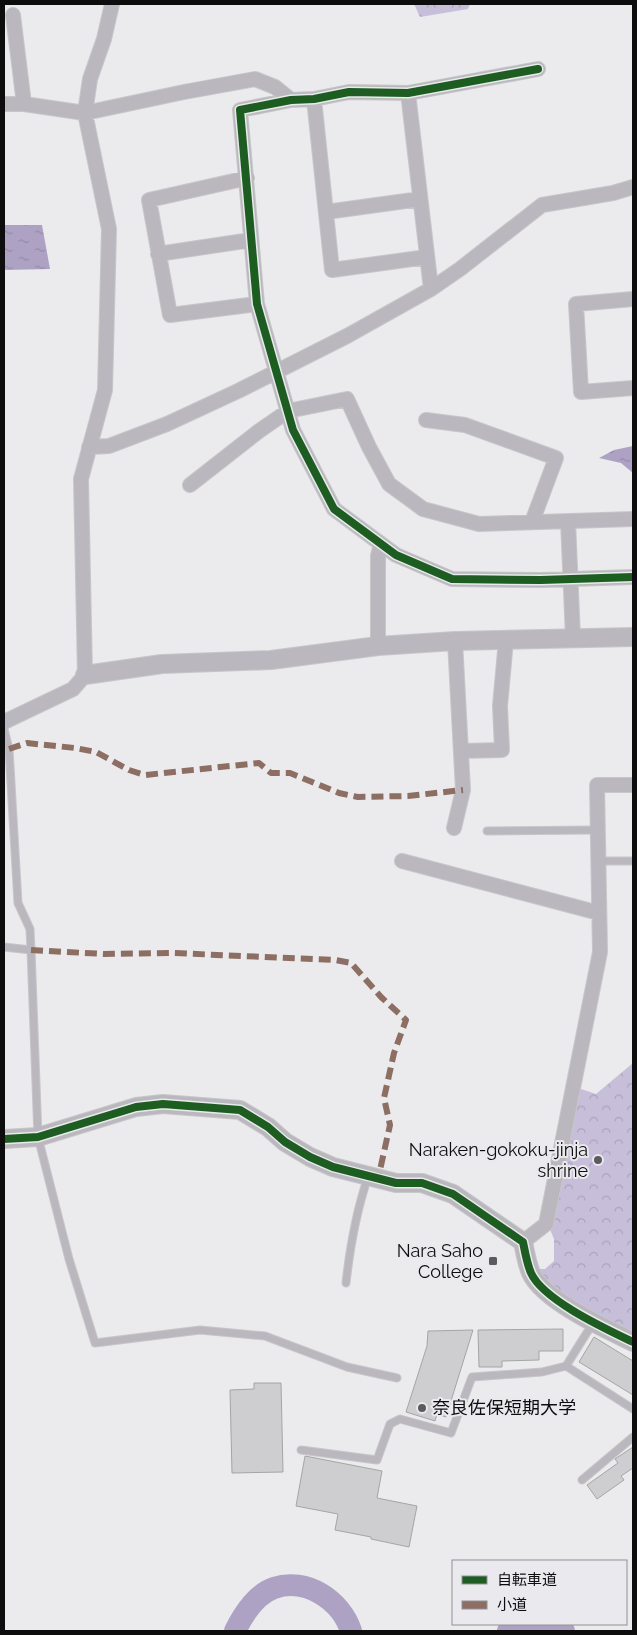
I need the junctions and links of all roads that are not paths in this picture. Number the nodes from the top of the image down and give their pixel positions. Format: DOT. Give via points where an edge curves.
graph roads {
  1 [pos="112,4"];
  2 [pos="13,16"];
  3 [pos="538,69"];
  4 [pos="408,93"];
  5 [pos="292,100"];
  6 [pos="314,100"];
  7 [pos="4,104"];
  8 [pos="24,104"];
  9 [pos="85,114"];
  10 [pos="247,178"];
  11 [pos="633,187"];
  12 [pos="420,198"];
  13 [pos="326,212"];
  14 [pos="251,240"];
  15 [pos="158,254"];
  16 [pos="427,257"];
  17 [pos="431,289"];
  18 [pos="633,299"];
  19 [pos="257,304"];
  20 [pos="275,371"];
  21 [pos="633,388"];
  22 [pos="288,412"];
  23 [pos="426,420"];
  24 [pos="89,447"];
  25 [pos="190,485"];
  26 [pos="633,519"];
  27 [pos="568,521"];
  28 [pos="532,522"];
  29 [pos="381,544"];
  30 [pos="633,577"];
  31 [pos="571,579"];
  32 [pos="633,637"];
  33 [pos="574,638"];
  34 [pos="506,640"];
  35 [pos="455,641"];
  36 [pos="378,646"];
  37 [pos="85,676"];
  38 [pos="4,722"];
  39 [pos="4,729"];
  40 [pos="461,751"];
  41 [pos="633,785"];
  42 [pos="454,828"];
  43 [pos="598,830"];
  44 [pos="486,831"];
  45 [pos="402,861"];
  46 [pos="598,861"];
  47 [pos="633,861"];
  48 [pos="599,913"];
  49 [pos="4,947"];
  50 [pos="31,950"];
  51 [pos="38,1137"];
  52 [pos="4,1139"];
  53 [pos="368,1177"];
  54 [pos="523,1242"];
  55 [pos="346,1283"];
  56 [pos="593,1322"];
  57 [pos="633,1342"];
  58 [pos="566,1366"];
  59 [pos="397,1378"];
  60 [pos="633,1409"];
  61 [pos="633,1437"];
  62 [pos="301,1450"];
  63 [pos="582,1480"];
  1 -- 9 [label="street" via="90,79"];
  2 -- 8 [label="street"];
  3 -- 4 [label="street"];
  4 -- 6 [label="street" via="348,92"];
  4 -- 12 [label="street"];
  5 -- 6 [label="street"];
  5 -- 9 [label="street" via="275,87 255,80"];
  5 -- 10 [label="street" via="240,110"];
  6 -- 13 [label="street"];
  7 -- 8 [label="street"];
  8 -- 9 [label="street"];
  9 -- 24 [label="street" via="109,229 105,390"];
  10 -- 14 [label="street"];
  10 -- 15 [label="street" via="149,200"];
  11 -- 17 [label="street" via="542,205"];
  12 -- 13 [label="street"];
  12 -- 16 [label="street"];
  13 -- 16 [label="street" via="332,270"];
  14 -- 15 [label="street"];
  14 -- 19 [label="street"];
  15 -- 19 [label="street" via="170,315"];
  16 -- 17 [label="street"];
  17 -- 20 [label="street" via="347,336"];
  18 -- 21 [label="street" via="576,304 581,392"];
  19 -- 20 [label="street"];
  20 -- 22 [label="street"];
  20 -- 24 [label="street" via="152,430 110,446"];
  22 -- 25 [label="street" via="259,430"];
  22 -- 28 [label="street" via="347,399 390,484 423,509 479,524"];
  22 -- 29 [label="street" via="293,430 334,509"];
  23 -- 28 [label="street" via="465,425 556,458"];
  24 -- 37 [label="street" via="81,479"];
  26 -- 27 [label="street"];
  27 -- 28 [label="street"];
  27 -- 31 [label="street"];
  29 -- 31 [label="street" via="396,555 452,579"];
  29 -- 36 [label="street" via="378,556"];
  30 -- 31 [label="street"];
  31 -- 33 [label="street"];
  32 -- 33 [label="street"];
  33 -- 34 [label="street"];
  34 -- 35 [label="street"];
  34 -- 40 [label="street" via="500,706 502,750"];
  35 -- 36 [label="street"];
  35 -- 40 [label="street"];
  36 -- 37 [label="street" via="271,660 162,664"];
  37 -- 38 [label="street" via="73,689"];
  39 -- 50 [label="lane" via="9,749 18,903 30,929"];
  40 -- 42 [label="street" via="462,790"];
  41 -- 43 [label="street" via="597,785"];
  43 -- 44 [label="lane"];
  43 -- 46 [label="street"];
  45 -- 48 [label="street"];
  46 -- 47 [label="lane"];
  46 -- 48 [label="street"];
  48 -- 54 [label="street" via="600,952 546,1224"];
  49 -- 50 [label="lane"];
  50 -- 51 [label="lane"];
  51 -- 52 [label="street"];
  51 -- 53 [label="street" via="136,1107 164,1104 240,1110 310,1157"];
  51 -- 59 [label="lane" via="69,1259 95,1343 200,1330 265,1336 347,1367"];
  53 -- 54 [label="street" via="396,1183 422,1183 452,1194"];
  53 -- 55 [label="lane" via="352,1238"];
  54 -- 56 [label="street" via="531,1273 542,1289"];
  56 -- 57 [label="street"];
  56 -- 58 [label="lane"];
  58 -- 60 [label="lane"];
  58 -- 62 [label="lane" via="542,1372 472,1377 451,1433 395,1421 390,1424 378,1460"];
  61 -- 63 [label="lane"];
}
